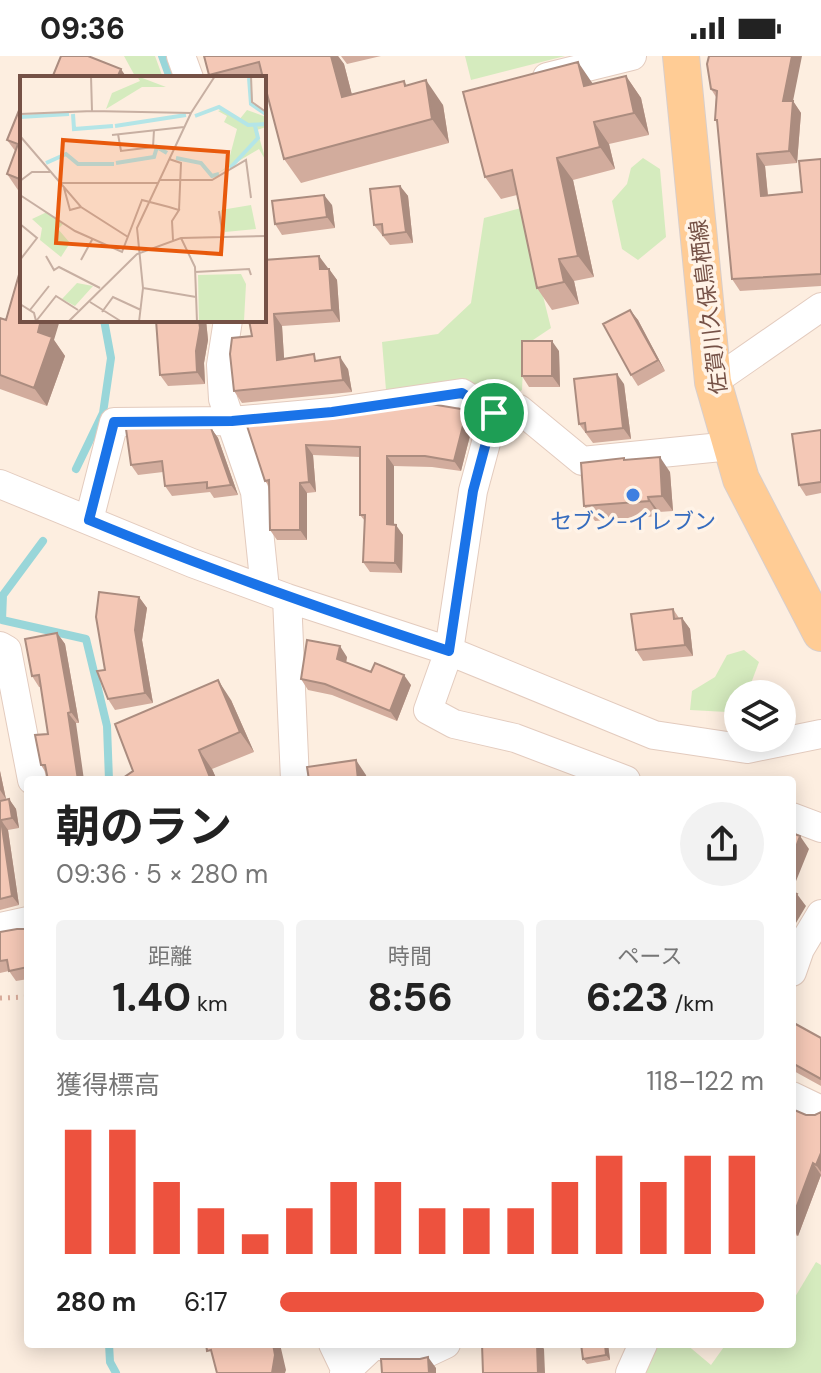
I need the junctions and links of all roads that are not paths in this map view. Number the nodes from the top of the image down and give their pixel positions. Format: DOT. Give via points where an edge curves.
graph roads {
  1 [pos="181,56"];
  2 [pos="632,56"];
  3 [pos="681,56"];
  4 [pos="188,76"];
  5 [pos="518,84"];
  6 [pos="821,307"];
  7 [pos="228,322"];
  8 [pos="713,382"];
  9 [pos="494,413"];
  10 [pos="232,421"];
  11 [pos="731,446"];
  12 [pos="0,484"];
  13 [pos="89,520"];
  14 [pos="276,594"];
  15 [pos="821,633"];
  16 [pos="0,646"];
  17 [pos="449,651"];
  18 [pos="821,734"];
  19 [pos="31,776"];
  20 [pos="295,776"];
  21 [pos="615,776"];
  22 [pos="796,819"];
  23 [pos="821,828"];
  24 [pos="821,914"];
  25 [pos="24,922"];
  26 [pos="0,927"];
  27 [pos="796,960"];
  28 [pos="796,1098"];
  29 [pos="821,1110"];
  30 [pos="335,1348"];
  31 [pos="371,1348"];
  32 [pos="389,1348"];
  33 [pos="438,1348"];
  34 [pos="641,1348"];
  35 [pos="345,1372"];
  36 [pos="630,1373"];
  1 -- 4 [label="street"];
  2 -- 5 [label="street"];
  3 -- 8 [label="main road, 佐賀川久保鳥栖線"];
  6 -- 8 [label="street"];
  7 -- 10 [label="street" via="221,365 223,399"];
  8 -- 11 [label="main road, 佐賀川久保鳥栖線"];
  9 -- 10 [label="street" via="462,393"];
  9 -- 11 [label="street" via="519,409 582,461"];
  9 -- 17 [label="street" via="473,491"];
  10 -- 13 [label="street" via="114,422"];
  10 -- 14 [label="street" via="255,492"];
  11 -- 15 [label="main road, 佐賀川久保鳥栖線" via="741,479"];
  12 -- 13 [label="street"];
  13 -- 14 [label="street"];
  14 -- 17 [label="street"];
  14 -- 20 [label="street"];
  16 -- 19 [label="street" via="7,650"];
  17 -- 18 [label="street" via="654,735 747,749"];
  17 -- 21 [label="street" via="428,710 454,724 515,738"];
  22 -- 23 [label="street"];
  24 -- 27 [label="street"];
  25 -- 26 [label="street"];
  28 -- 29 [label="street"];
  30 -- 35 [label="street"];
  31 -- 35 [label="street"];
  32 -- 33 [label="street" via="392,1353"];
  34 -- 36 [label="street"];
}
